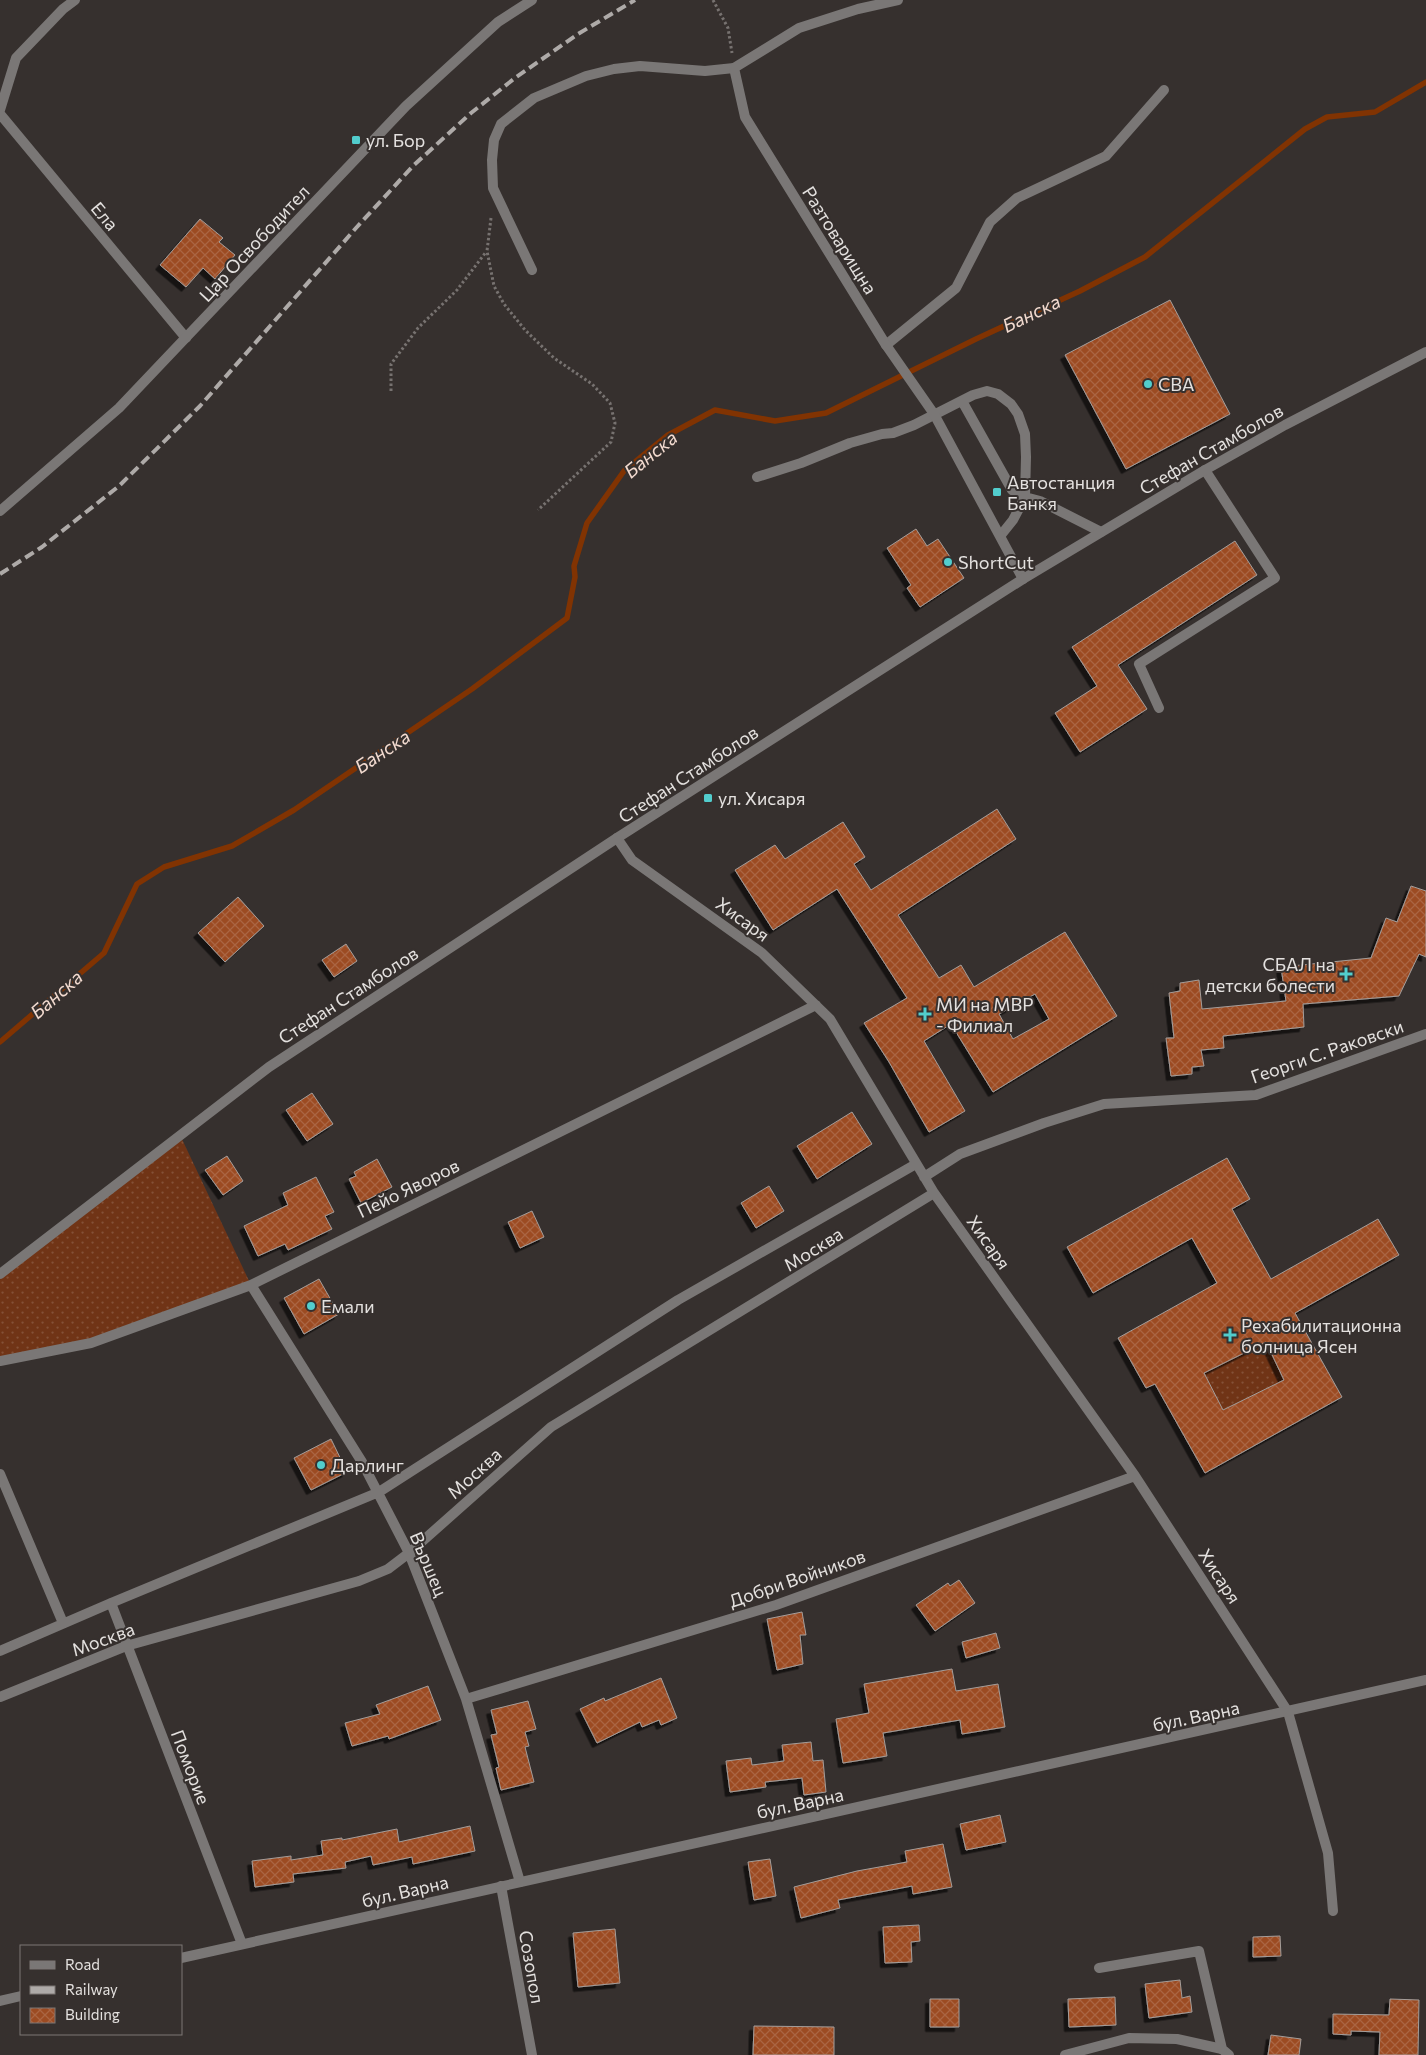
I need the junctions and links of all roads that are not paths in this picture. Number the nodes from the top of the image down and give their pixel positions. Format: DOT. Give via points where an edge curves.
graph roads {
  1 [pos="75,0"];
  2 [pos="532,0"];
  3 [pos="898,0"];
  4 [pos="734,68"];
  5 [pos="1164,90"];
  6 [pos="0,110"];
  7 [pos="0,114"];
  8 [pos="532,270"];
  9 [pos="186,338"];
  10 [pos="886,345"];
  11 [pos="1426,352"];
  12 [pos="962,401"];
  13 [pos="934,414"];
  14 [pos="1205,470"];
  15 [pos="757,477"];
  16 [pos="1025,496"];
  17 [pos="0,511"];
  18 [pos="1101,532"];
  19 [pos="1001,535"];
  20 [pos="1023,579"];
  21 [pos="1159,708"];
  22 [pos="617,838"];
  23 [pos="816,1004"];
  24 [pos="1426,1034"];
  25 [pos="916,1164"];
  26 [pos="924,1177"];
  27 [pos="934,1193"];
  28 [pos="0,1274"];
  29 [pos="251,1285"];
  30 [pos="0,1361"];
  31 [pos="0,1474"];
  32 [pos="1136,1476"];
  33 [pos="379,1492"];
  34 [pos="409,1553"];
  35 [pos="111,1603"];
  36 [pos="63,1623"];
  37 [pos="126,1646"];
  38 [pos="0,1651"];
  39 [pos="1426,1680"];
  40 [pos="0,1697"];
  41 [pos="466,1699"];
  42 [pos="1288,1712"];
  43 [pos="520,1882"];
  44 [pos="501,1886"];
  45 [pos="1333,1911"];
  46 [pos="242,1944"];
  47 [pos="182,1958"];
  48 [pos="1099,1968"];
  49 [pos="20,1996"];
  50 [pos="0,2001"];
  51 [pos="1226,2052"];
  52 [pos="532,2055"];
  53 [pos="537,2055"];
  54 [pos="1065,2055"];
  1 -- 6 [label="street" via="16,58"];
  2 -- 9 [label="street, Цар Освободител" via="498,22 406,106"];
  3 -- 4 [label="street" via="799,28"];
  4 -- 8 [label="street" via="704,71 640,66 614,69 586,76 534,98 501,124 494,140 493,188"];
  4 -- 10 [label="street, Разтоварищна" via="745,117"];
  5 -- 10 [label="street" via="1106,156 1017,198 990,222 956,288"];
  7 -- 9 [label="street, Ела"];
  9 -- 17 [label="street, Цар Освободител" via="119,408"];
  10 -- 13 [label="street, Разтоварищна"];
  11 -- 14 [label="street, Стефан Стамболов"];
  12 -- 13 [label="street"];
  12 -- 16 [label="street" via="1012,490"];
  12 -- 16 [label="street" via="987,391 998,394 1018,414 1025,442"];
  13 -- 15 [label="street" via="893,433 850,443"];
  13 -- 19 [label="street, Разтоварищна"];
  14 -- 18 [label="street, Стефан Стамболов"];
  14 -- 21 [label="street" via="1275,578 1139,664"];
  16 -- 18 [label="street"];
  16 -- 19 [label="street"];
  18 -- 20 [label="street, Стефан Стамболов"];
  19 -- 20 [label="street, Разтоварищна"];
  20 -- 22 [label="street, Стефан Стамболов"];
  22 -- 23 [label="street, Хисаря" via="632,860 762,953"];
  22 -- 28 [label="street, Стефан Стамболов" via="270,1067"];
  23 -- 25 [label="street, Хисаря" via="830,1019"];
  23 -- 29 [label="street, Пейо Яворов"];
  24 -- 26 [label="street, Георги С. Раковски" via="1256,1095 1104,1104 960,1154"];
  25 -- 26 [label="street, Хисаря"];
  25 -- 33 [label="street, Москва" via="678,1300"];
  26 -- 27 [label="street, Хисаря"];
  27 -- 32 [label="street, Хисаря"];
  27 -- 34 [label="street, Москва" via="551,1427"];
  29 -- 30 [label="street, Пейо Яворов" via="91,1343"];
  29 -- 33 [label="street, Вършец"];
  31 -- 36 [label="street"];
  32 -- 41 [label="street, Добри Войников" via="776,1605"];
  32 -- 42 [label="street, Хисаря"];
  33 -- 34 [label="street, Вършец"];
  33 -- 35 [label="street, Москва"];
  34 -- 37 [label="street, Москва" via="388,1569 358,1581"];
  34 -- 41 [label="street, Вършец"];
  35 -- 36 [label="street, Москва"];
  35 -- 37 [label="street, Поморие"];
  36 -- 38 [label="street, Москва"];
  37 -- 40 [label="street, Москва"];
  37 -- 46 [label="street, Поморие"];
  39 -- 42 [label="street, бул. Варна"];
  41 -- 43 [label="street, Вършец"];
  42 -- 43 [label="street, бул. Варна"];
  42 -- 45 [label="street, Хисаря" via="1328,1853"];
  43 -- 44 [label="street, бул. Варна"];
  44 -- 46 [label="street, бул. Варна"];
  44 -- 52 [label="street, Созопол"];
  46 -- 47 [label="street, бул. Варна"];
  48 -- 51 [label="street" via="1199,1951"];
  49 -- 50 [label="street"];
  51 -- 54 [label="street" via="1178,2038 1129,2038"];
  52 -- 53 [label="street"];
}
